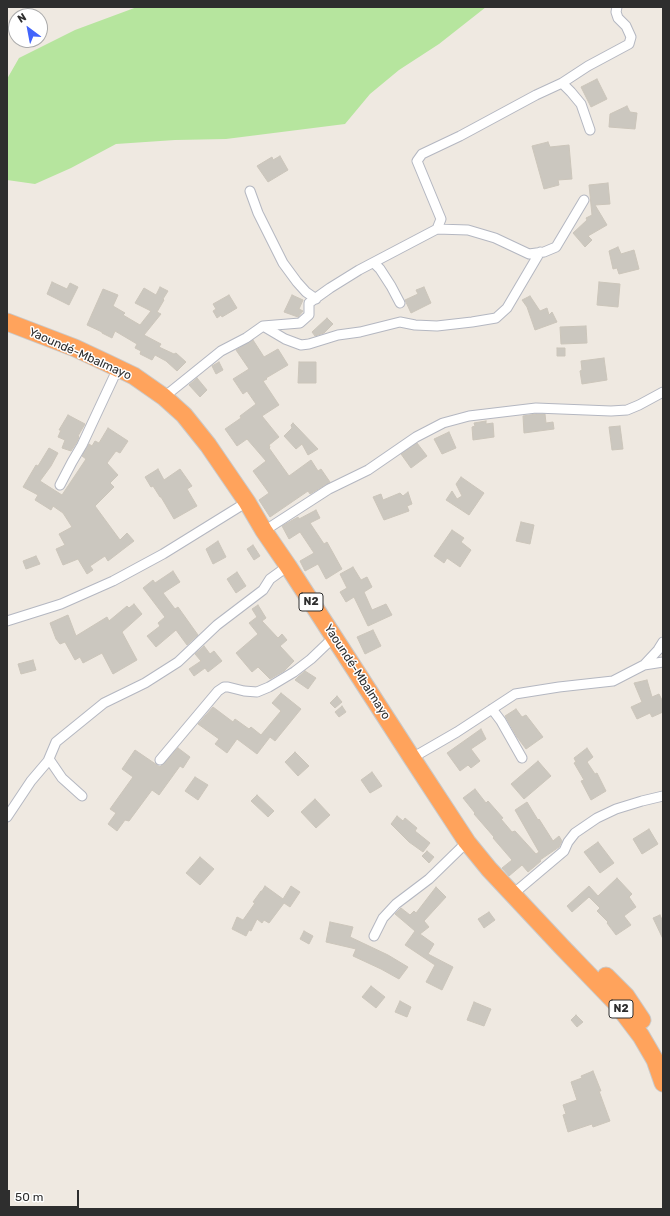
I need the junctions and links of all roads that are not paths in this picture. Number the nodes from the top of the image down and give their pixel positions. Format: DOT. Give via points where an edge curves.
graph roads {
  1 [pos="617,7"];
  2 [pos="562,83"];
  3 [pos="590,130"];
  4 [pos="250,191"];
  5 [pos="584,200"];
  6 [pos="437,229"];
  7 [pos="540,252"];
  8 [pos="374,263"];
  9 [pos="316,298"];
  10 [pos="400,303"];
  11 [pos="7,322"];
  12 [pos="263,326"];
  13 [pos="118,368"];
  14 [pos="663,392"];
  15 [pos="164,397"];
  16 [pos="60,485"];
  17 [pos="246,502"];
  18 [pos="264,531"];
  19 [pos="288,566"];
  20 [pos="7,621"];
  21 [pos="334,637"];
  22 [pos="663,642"];
  23 [pos="663,662"];
  24 [pos="644,665"];
  25 [pos="492,709"];
  26 [pos="412,758"];
  27 [pos="522,758"];
  28 [pos="49,759"];
  29 [pos="160,760"];
  30 [pos="82,796"];
  31 [pos="663,796"];
  32 [pos="7,817"];
  33 [pos="467,842"];
  34 [pos="513,894"];
  35 [pos="374,936"];
  36 [pos="562,947"];
  37 [pos="663,1052"];
  38 [pos="663,1083"];
  1 -- 2 [label="street" via="618,18 626,26 631,37 629,44"];
  2 -- 3 [label="street" via="581,104"];
  2 -- 6 [label="street" via="422,154 417,161 441,219"];
  4 -- 9 [label="street" via="283,263 306,292"];
  5 -- 7 [label="street" via="556,247"];
  6 -- 7 [label="street" via="468,230 495,238 529,254"];
  6 -- 8 [label="street"];
  7 -- 12 [label="street" via="507,308 496,318 437,326 400,322 301,345"];
  8 -- 9 [label="street"];
  8 -- 10 [label="street"];
  9 -- 12 [label="street" via="309,303 309,315 300,323"];
  11 -- 13 [label="highway, Yaoundé-Mbalmayo / N2" via="75,348"];
  12 -- 15 [label="street" via="221,352"];
  13 -- 15 [label="highway, Yaoundé-Mbalmayo / N2"];
  13 -- 16 [label="street"];
  14 -- 18 [label="street" via="627,410 536,408 469,416 443,423 416,437 368,470 329,489"];
  15 -- 17 [label="highway, Yaoundé-Mbalmayo / N2" via="184,415 208,444"];
  17 -- 18 [label="highway, Yaoundé-Mbalmayo / N2"];
  17 -- 20 [label="street" via="114,581 61,604"];
  18 -- 19 [label="highway, Yaoundé-Mbalmayo / N2"];
  19 -- 21 [label="highway, Yaoundé-Mbalmayo / N2"];
  19 -- 28 [label="street" via="270,579 263,590 218,625 178,662 104,703 56,742"];
  21 -- 26 [label="highway, Yaoundé-Mbalmayo / N2"];
  21 -- 29 [label="street" via="311,659 269,687 257,692 228,687 218,691"];
  22 -- 24 [label="street"];
  23 -- 24 [label="street"];
  24 -- 25 [label="street" via="613,681 515,694"];
  25 -- 26 [label="street"];
  25 -- 27 [label="street" via="502,721"];
  26 -- 33 [label="highway, Yaoundé-Mbalmayo / N2"];
  28 -- 30 [label="street" via="62,778"];
  28 -- 32 [label="street" via="30,781"];
  31 -- 34 [label="street" via="616,809 597,818 575,833 564,851"];
  33 -- 34 [label="highway, Yaoundé-Mbalmayo / N2"];
  33 -- 35 [label="street" via="429,879 396,904 383,918"];
  34 -- 36 [label="highway, Yaoundé-Mbalmayo / N2"];
  36 -- 37 [label="highway, Yaoundé-Mbalmayo / N2" via="605,976 626,996"];
  36 -- 38 [label="highway, Yaoundé-Mbalmayo / N2" via="616,1003 641,1036"];
}
